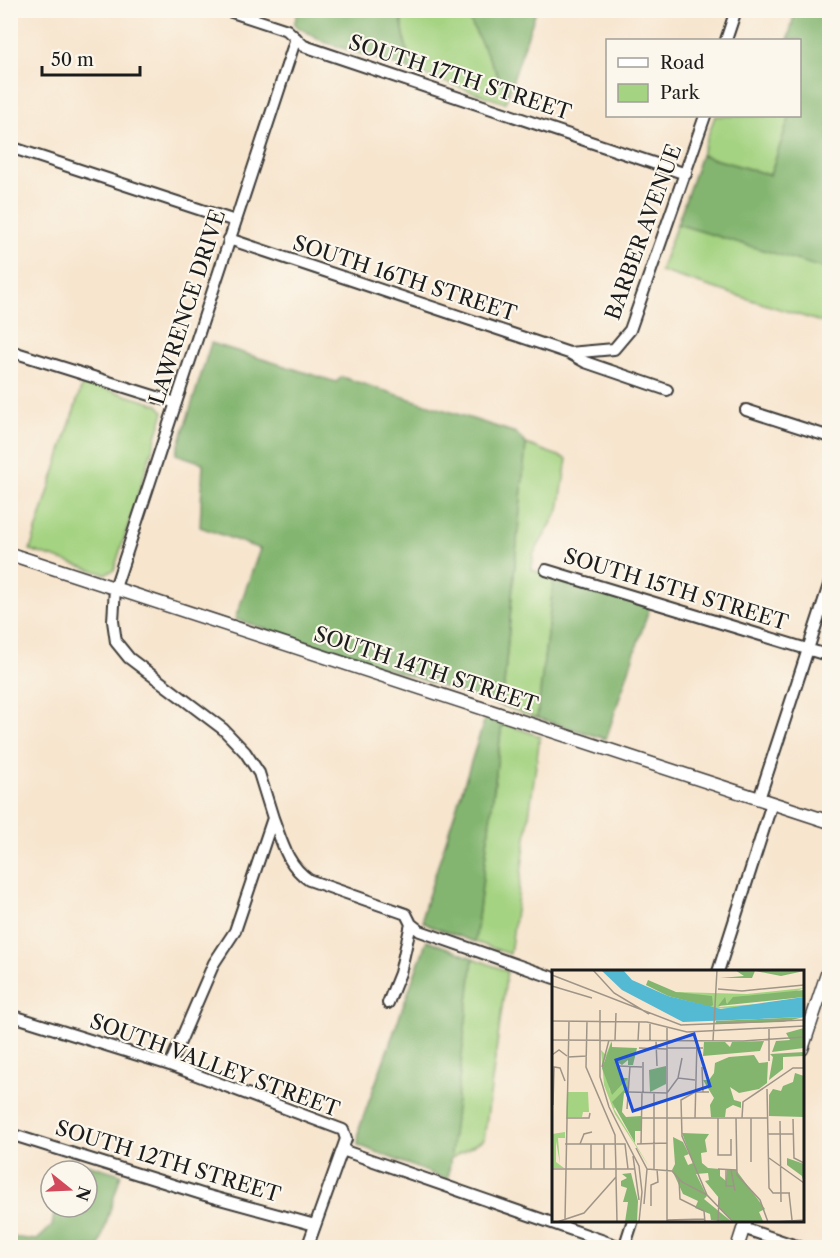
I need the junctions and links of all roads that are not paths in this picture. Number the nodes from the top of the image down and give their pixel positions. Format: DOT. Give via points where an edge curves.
graph roads {
  1 [pos="226,10"];
  2 [pos="736,10"];
  3 [pos="296,38"];
  4 [pos="726,39"];
  5 [pos="705,117"];
  6 [pos="10,147"];
  7 [pos="686,174"];
  8 [pos="235,221"];
  9 [pos="229,240"];
  10 [pos="10,351"];
  11 [pos="569,353"];
  12 [pos="667,390"];
  13 [pos="176,403"];
  14 [pos="746,410"];
  15 [pos="830,438"];
  16 [pos="10,554"];
  17 [pos="546,570"];
  18 [pos="830,582"];
  19 [pos="115,588"];
  20 [pos="807,648"];
  21 [pos="830,656"];
  22 [pos="759,798"];
  23 [pos="772,803"];
  24 [pos="273,818"];
  25 [pos="830,822"];
  26 [pos="411,924"];
  27 [pos="830,964"];
  28 [pos="719,970"];
  29 [pos="552,977"];
  30 [pos="388,1003"];
  31 [pos="10,1015"];
  32 [pos="804,1043"];
  33 [pos="170,1065"];
  34 [pos="10,1134"];
  35 [pos="342,1150"];
  36 [pos="633,1222"];
  37 [pos="744,1224"];
  38 [pos="315,1225"];
  39 [pos="307,1248"];
  40 [pos="624,1248"];
  41 [pos="737,1248"];
  42 [pos="802,1248"];
  1 -- 3 [label="street, SOUTH 17TH STREET" via="287,30"];
  2 -- 4 [label="street"];
  3 -- 7 [label="street, SOUTH 17TH STREET" via="304,46"];
  3 -- 8 [label="street, LAWRENCE DRIVE"];
  5 -- 7 [label="street, BARBER AVENUE"];
  6 -- 8 [label="street"];
  7 -- 11 [label="street, BARBER AVENUE" via="626,336 615,349"];
  8 -- 9 [label="street, LAWRENCE DRIVE"];
  9 -- 11 [label="street, SOUTH 16TH STREET"];
  9 -- 13 [label="street, LAWRENCE DRIVE"];
  10 -- 13 [label="street"];
  11 -- 12 [label="street, SOUTH 16TH STREET"];
  13 -- 19 [label="street, LAWRENCE DRIVE"];
  14 -- 15 [label="street"];
  16 -- 19 [label="street, SOUTH 14TH STREET"];
  17 -- 20 [label="street, SOUTH 15TH STREET"];
  18 -- 20 [label="street"];
  19 -- 22 [label="street, SOUTH 14TH STREET"];
  19 -- 24 [label="street, LAWRENCE DRIVE" via="116,642 129,658 223,729 245,752 259,773"];
  20 -- 21 [label="street, SOUTH 15TH STREET"];
  20 -- 22 [label="street"];
  22 -- 23 [label="street, SOUTH 14TH STREET"];
  23 -- 25 [label="street, SOUTH 14TH STREET"];
  23 -- 28 [label="street"];
  24 -- 26 [label="street, LAWRENCE DRIVE" via="288,860 297,872 309,880 406,914"];
  24 -- 33 [label="street" via="235,931 214,963"];
  26 -- 29 [label="street, LAWRENCE DRIVE" via="420,931"];
  26 -- 30 [label="street" via="400,973"];
  27 -- 32 [label="street"];
  31 -- 33 [label="street, SOUTH VALLEY STREET"];
  33 -- 35 [label="street, SOUTH VALLEY STREET" via="339,1128 345,1134"];
  34 -- 38 [label="street, SOUTH 12TH STREET"];
  35 -- 38 [label="street"];
  35 -- 40 [label="street, SOUTH VALLEY STREET"];
  36 -- 40 [label="street"];
  37 -- 41 [label="street"];
  37 -- 42 [label="street"];
  38 -- 39 [label="street"];
}
